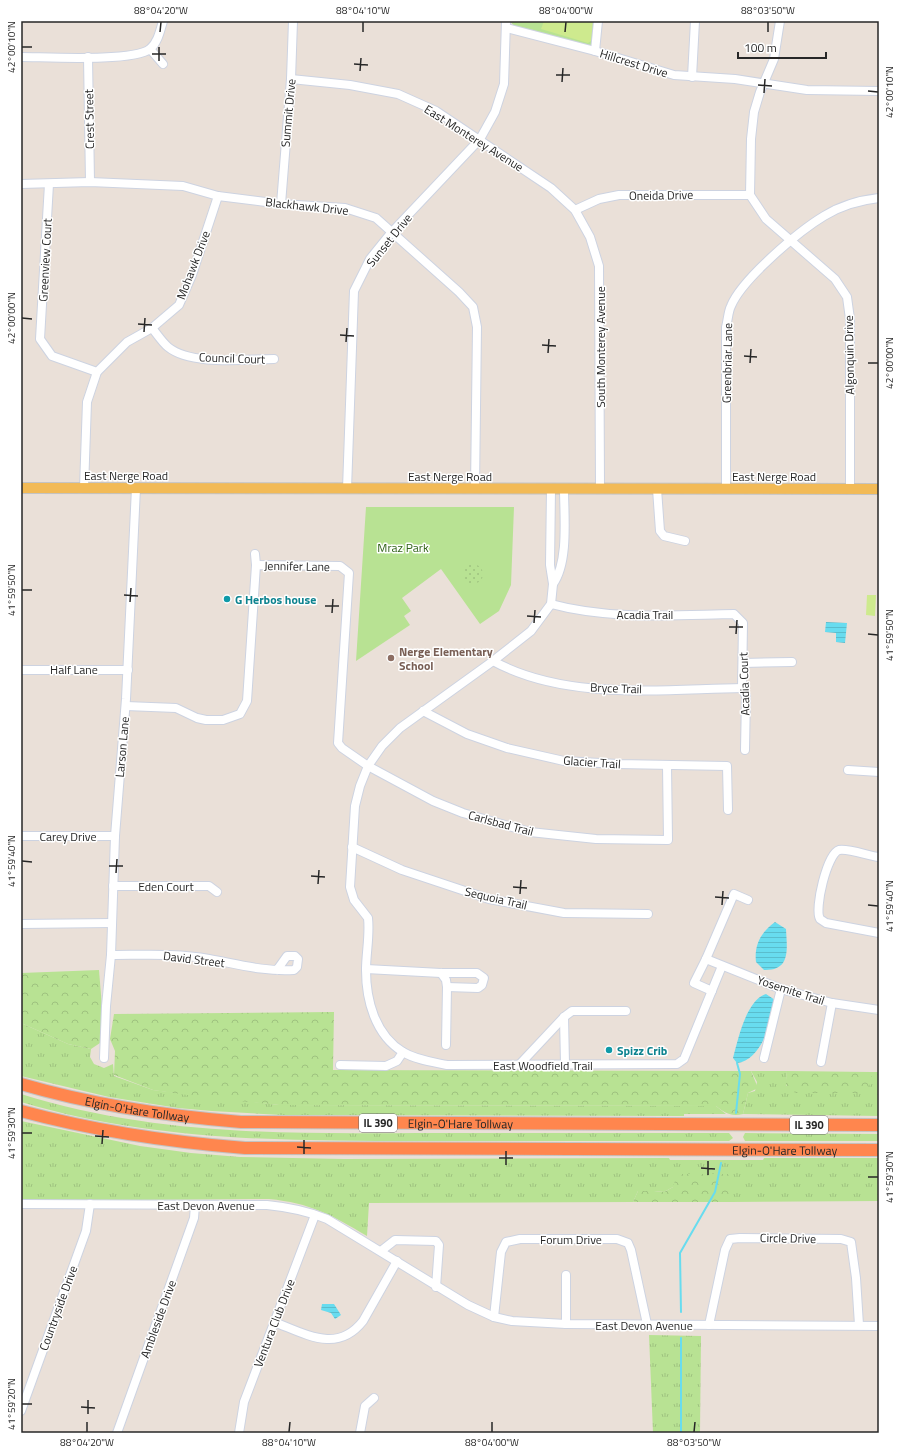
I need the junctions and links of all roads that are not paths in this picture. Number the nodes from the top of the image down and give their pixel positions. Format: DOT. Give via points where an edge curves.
graph roads {
  1 [pos="163,21"];
  2 [pos="293,21"];
  3 [pos="598,21"];
  4 [pos="695,21"];
  5 [pos="780,21"];
  6 [pos="506,25"];
  7 [pos="150,48"];
  8 [pos="595,51"];
  9 [pos="21,57"];
  10 [pos="88,57"];
  11 [pos="163,64"];
  12 [pos="692,77"];
  13 [pos="291,79"];
  14 [pos="763,84"];
  15 [pos="879,91"];
  16 [pos="480,139"];
  17 [pos="90,182"];
  18 [pos="21,184"];
  19 [pos="49,184"];
  20 [pos="750,195"];
  21 [pos="218,196"];
  22 [pos="879,198"];
  23 [pos="281,204"];
  24 [pos="575,210"];
  25 [pos="391,233"];
  26 [pos="791,241"];
  27 [pos="152,328"];
  28 [pos="274,359"];
  29 [pos="97,372"];
  30 [pos="21,488"];
  31 [pos="84,488"];
  32 [pos="136,488"];
  33 [pos="347,489"];
  34 [pos="474,489"];
  35 [pos="551,489"];
  36 [pos="564,489"];
  37 [pos="600,489"];
  38 [pos="658,489"];
  39 [pos="726,489"];
  40 [pos="850,489"];
  41 [pos="879,489"];
  42 [pos="685,541"];
  43 [pos="255,554"];
  44 [pos="256,565"];
  45 [pos="553,584"];
  46 [pos="551,604"];
  47 [pos="740,618"];
  48 [pos="493,661"];
  49 [pos="792,662"];
  50 [pos="743,664"];
  51 [pos="21,670"];
  52 [pos="128,670"];
  53 [pos="742,688"];
  54 [pos="126,706"];
  55 [pos="423,711"];
  56 [pos="745,750"];
  57 [pos="667,765"];
  58 [pos="368,766"];
  59 [pos="848,770"];
  60 [pos="879,772"];
  61 [pos="728,810"];
  62 [pos="21,836"];
  63 [pos="115,836"];
  64 [pos="352,847"];
  65 [pos="879,857"];
  66 [pos="113,886"];
  67 [pos="217,892"];
  68 [pos="748,900"];
  69 [pos="648,914"];
  70 [pos="112,923"];
  71 [pos="21,924"];
  72 [pos="879,933"];
  73 [pos="111,955"];
  74 [pos="706,959"];
  75 [pos="722,966"];
  76 [pos="366,969"];
  77 [pos="277,970"];
  78 [pos="441,974"];
  79 [pos="447,988"];
  80 [pos="781,989"];
  81 [pos="712,990"];
  82 [pos="832,1003"];
  83 [pos="879,1010"];
  84 [pos="626,1011"];
  85 [pos="564,1017"];
  86 [pos="446,1045"];
  87 [pos="403,1052"];
  88 [pos="104,1058"];
  89 [pos="764,1058"];
  90 [pos="821,1062"];
  91 [pos="520,1064"];
  92 [pos="565,1064"];
  93 [pos="340,1065"];
  94 [pos="21,1084"];
  95 [pos="21,1111"];
  96 [pos="879,1125"];
  97 [pos="879,1150"];
  98 [pos="21,1204"];
  99 [pos="90,1204"];
  100 [pos="195,1205"];
  101 [pos="315,1214"];
  102 [pos="381,1251"];
  103 [pos="397,1261"];
  104 [pos="566,1275"];
  105 [pos="436,1287"];
  106 [pos="494,1317"];
  107 [pos="274,1322"];
  108 [pos="566,1324"];
  109 [pos="647,1324"];
  110 [pos="709,1325"];
  111 [pos="859,1325"];
  112 [pos="879,1326"];
  113 [pos="374,1398"];
  114 [pos="21,1411"];
  115 [pos="117,1433"];
  116 [pos="240,1433"];
  117 [pos="360,1433"];
  1 -- 7 [label="street" via="157,40"];
  2 -- 13 [label="street, Summit Drive"];
  3 -- 8 [label="street"];
  4 -- 12 [label="street"];
  5 -- 14 [label="street" via="774,59"];
  6 -- 8 [label="street, Hillcrest Drive"];
  6 -- 16 [label="street, Sunset Drive" via="504,84 495,112"];
  7 -- 10 [label="street" via="129,56"];
  7 -- 11 [label="street"];
  8 -- 12 [label="street, Hillcrest Drive" via="665,73"];
  9 -- 10 [label="street"];
  10 -- 17 [label="street, Crest Street"];
  12 -- 14 [label="street, Hillcrest Drive" via="734,79"];
  13 -- 16 [label="street, East Monterey Avenue" via="350,85 398,94 436,111"];
  13 -- 23 [label="street, Summit Drive"];
  14 -- 15 [label="street, Hillcrest Drive" via="808,90"];
  14 -- 20 [label="street" via="754,112"];
  16 -- 24 [label="street, East Monterey Avenue" via="551,188"];
  16 -- 25 [label="street, Sunset Drive"];
  17 -- 19 [label="street, Blackhawk Drive"];
  17 -- 21 [label="street, Blackhawk Drive" via="183,186"];
  18 -- 19 [label="street, Blackhawk Drive"];
  19 -- 29 [label="street, Greenview Court" via="40,339 52,356"];
  20 -- 24 [label="street, Oneida Drive" via="619,195 599,199"];
  20 -- 26 [label="street, Algonquin Drive" via="766,218"];
  21 -- 23 [label="street, Blackhawk Drive"];
  21 -- 27 [label="street, Mohawk Drive" via="192,275 179,305"];
  22 -- 26 [label="street, Greenbriar Lane" via="863,200 825,216"];
  23 -- 25 [label="street, Blackhawk Drive" via="345,208 376,218"];
  24 -- 37 [label="street, South Monterey Avenue" via="590,237 599,266"];
  25 -- 33 [label="street, Sunset Drive" via="370,259 354,291"];
  25 -- 34 [label="street, Blackhawk Drive" via="473,307 477,327"];
  26 -- 39 [label="street, Greenbriar Lane" via="749,279 731,306 726,327"];
  26 -- 40 [label="street, Algonquin Drive" via="835,279 847,297 850,319"];
  27 -- 28 [label="street, Council Court" via="168,347 191,356 204,359"];
  27 -- 29 [label="street, Mohawk Drive" via="127,342"];
  29 -- 31 [label="street, Mohawk Drive" via="87,402"];
  30 -- 31 [label="main road, East Nerge Road"];
  31 -- 32 [label="main road, East Nerge Road"];
  32 -- 33 [label="main road, East Nerge Road"];
  32 -- 52 [label="street, Larson Lane"];
  33 -- 34 [label="main road, East Nerge Road"];
  34 -- 35 [label="main road, East Nerge Road"];
  35 -- 36 [label="main road, East Nerge Road"];
  35 -- 45 [label="street" via="550,565"];
  36 -- 37 [label="main road, East Nerge Road"];
  36 -- 45 [label="street" via="563,548 557,579"];
  37 -- 38 [label="main road, East Nerge Road"];
  38 -- 39 [label="main road, East Nerge Road"];
  38 -- 42 [label="street" via="660,531 664,536"];
  39 -- 40 [label="main road, East Nerge Road"];
  40 -- 41 [label="main road, East Nerge Road"];
  43 -- 44 [label="street"];
  44 -- 54 [label="street, Jennifer Lane" via="247,701 240,714 223,720 206,720 176,708"];
  44 -- 58 [label="street, Jennifer Lane" via="340,566 349,573 338,743"];
  45 -- 46 [label="street"];
  46 -- 47 [label="street, Acadia Trail" via="607,614 734,614"];
  46 -- 48 [label="street, East Woodfield Trail" via="531,631"];
  47 -- 50 [label="street, Acadia Court" via="743,623"];
  48 -- 53 [label="street, Bryce Trail" via="558,684 590,688"];
  48 -- 55 [label="street, East Woodfield Trail"];
  49 -- 50 [label="street"];
  50 -- 53 [label="street, Acadia Court"];
  51 -- 52 [label="street, Half Lane"];
  52 -- 54 [label="street, Larson Lane"];
  53 -- 56 [label="street, Acadia Court" via="746,696"];
  54 -- 63 [label="street, Larson Lane"];
  55 -- 57 [label="street, Glacier Trail" via="467,734 530,754 581,763"];
  55 -- 58 [label="street, East Woodfield Trail" via="392,736"];
  57 -- 58 [label="street, Carlsbad Trail" via="668,840 596,839 530,832 455,810"];
  57 -- 61 [label="street, Glacier Trail" via="727,766"];
  58 -- 64 [label="street, East Woodfield Trail" via="355,806"];
  59 -- 60 [label="street"];
  62 -- 63 [label="street, Carey Drive"];
  63 -- 66 [label="street, Larson Lane"];
  64 -- 69 [label="street, Sequoia Trail" via="402,870 489,898 564,913"];
  64 -- 76 [label="street, East Woodfield Trail" via="350,891 368,921"];
  65 -- 72 [label="street" via="844,850 838,850 832,855 817,909 817,915 826,923"];
  66 -- 67 [label="street, Eden Court" via="209,886"];
  66 -- 70 [label="street, Larson Lane"];
  68 -- 74 [label="street" via="734,894"];
  70 -- 71 [label="street"];
  70 -- 73 [label="street, Larson Lane"];
  73 -- 77 [label="street, David Street" via="176,955"];
  73 -- 88 [label="street, Larson Lane"];
  74 -- 75 [label="street, Yosemite Trail"];
  74 -- 81 [label="street" via="694,983"];
  75 -- 80 [label="street, Yosemite Trail"];
  75 -- 81 [label="street"];
  76 -- 78 [label="street"];
  76 -- 87 [label="street, East Woodfield Trail" via="366,992 371,1009 384,1034"];
  78 -- 79 [label="street" via="446,980"];
  78 -- 79 [label="street" via="477,973 484,978 482,986 478,988"];
  79 -- 86 [label="street"];
  80 -- 82 [label="street, Yosemite Trail"];
  80 -- 89 [label="street"];
  81 -- 92 [label="street, East Woodfield Trail" via="684,1059 677,1064"];
  82 -- 83 [label="street, Yosemite Trail"];
  82 -- 90 [label="street"];
  84 -- 85 [label="street" via="572,1011"];
  85 -- 91 [label="street"];
  85 -- 92 [label="street"];
  87 -- 91 [label="street, East Woodfield Trail" via="421,1060 447,1065"];
  87 -- 93 [label="street" via="397,1061 386,1066"];
  91 -- 92 [label="street, East Woodfield Trail"];
  94 -- 96 [label="highway, Elgin-O'Hare Tollway / IL 390" via="69,1097 139,1110 241,1122"];
  95 -- 97 [label="highway, Elgin-O'Hare Tollway / IL 390" via="114,1132 245,1148"];
  98 -- 99 [label="street, East Devon Avenue"];
  99 -- 100 [label="street, East Devon Avenue"];
  99 -- 114 [label="street, Countryside Drive" via="86,1231"];
  100 -- 101 [label="street, East Devon Avenue" via="267,1205"];
  100 -- 115 [label="street, Ambleside Drive" via="194,1218"];
  101 -- 102 [label="street, East Devon Avenue"];
  101 -- 107 [label="street, Ventura Club Drive"];
  102 -- 103 [label="street, East Devon Avenue"];
  102 -- 105 [label="street" via="395,1240 436,1241 439,1245"];
  103 -- 105 [label="street, East Devon Avenue"];
  103 -- 107 [label="street" via="363,1322 346,1336 324,1340"];
  104 -- 108 [label="street"];
  105 -- 106 [label="street, East Devon Avenue"];
  106 -- 108 [label="street, East Devon Avenue" via="531,1323"];
  106 -- 109 [label="street, Forum Drive" via="501,1252 506,1242 520,1239 617,1239 628,1242 631,1250"];
  107 -- 116 [label="street, Ventura Club Drive" via="242,1410"];
  108 -- 109 [label="street, East Devon Avenue"];
  109 -- 110 [label="street, East Devon Avenue"];
  110 -- 111 [label="street, East Devon Avenue"];
  110 -- 111 [label="street, Circle Drive" via="725,1250 730,1239 740,1238 841,1239 851,1242"];
  111 -- 112 [label="street, East Devon Avenue"];
  113 -- 117 [label="street" via="365,1406"];
}
